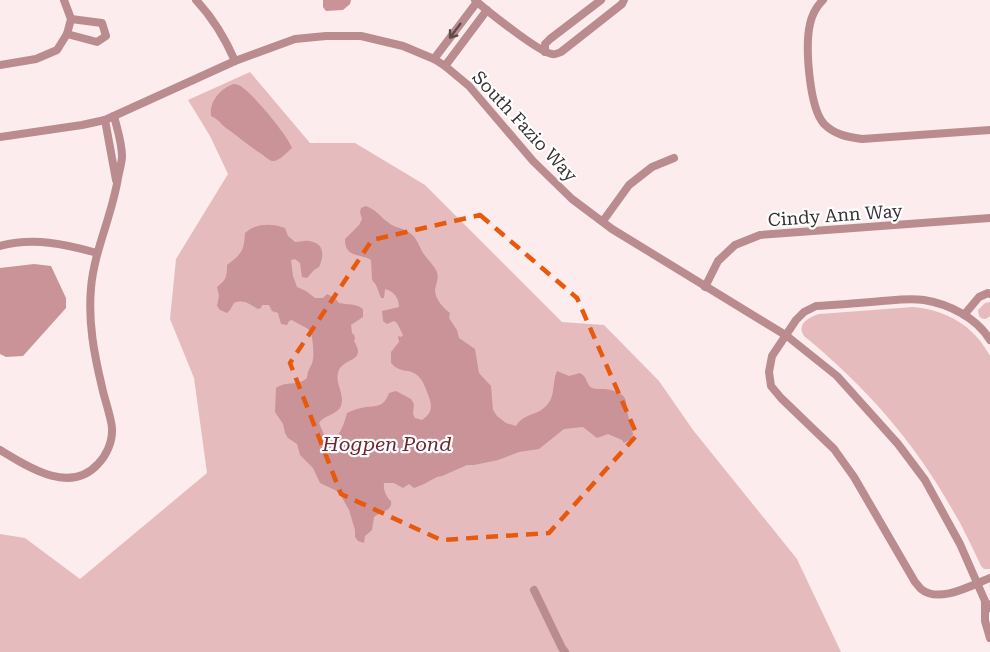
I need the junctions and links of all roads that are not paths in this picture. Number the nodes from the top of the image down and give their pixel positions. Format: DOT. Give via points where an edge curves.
graph roads {
  1 [pos="64,0"];
  2 [pos="196,0"];
  3 [pos="601,0"];
  4 [pos="624,0"];
  5 [pos="823,0"];
  6 [pos="476,1"];
  7 [pos="487,10"];
  8 [pos="71,19"];
  9 [pos="67,34"];
  10 [pos="545,52"];
  11 [pos="434,59"];
  12 [pos="235,61"];
  13 [pos="0,65"];
  14 [pos="445,66"];
  15 [pos="114,116"];
  16 [pos="105,120"];
  17 [pos="990,130"];
  18 [pos="0,137"];
  19 [pos="674,158"];
  20 [pos="117,187"];
  21 [pos="990,218"];
  22 [pos="603,222"];
  23 [pos="0,246"];
  24 [pos="97,253"];
  25 [pos="705,287"];
  26 [pos="990,294"];
  27 [pos="964,315"];
  28 [pos="988,333"];
  29 [pos="786,336"];
  30 [pos="0,450"];
  31 [pos="990,578"];
  32 [pos="978,583"];
  33 [pos="534,590"];
  34 [pos="988,605"];
  35 [pos="990,638"];
  36 [pos="566,652"];
  1 -- 8 [label="street"];
  2 -- 12 [label="street" via="226,40"];
  3 -- 10 [label="street" via="550,39"];
  4 -- 10 [label="street" via="561,52"];
  5 -- 17 [label="street" via="810,27 808,47 818,115 834,132 862,139"];
  6 -- 7 [label="street"];
  6 -- 11 [label="street, one-way"];
  7 -- 10 [label="street"];
  7 -- 14 [label="street"];
  8 -- 9 [label="street"];
  8 -- 9 [label="street" via="102,23 106,36 97,42"];
  9 -- 13 [label="street" via="57,50 36,59"];
  11 -- 12 [label="street, South Fazio Way" via="403,46 361,36 338,36 295,39"];
  11 -- 14 [label="street, South Fazio Way"];
  12 -- 15 [label="street, South Fazio Way"];
  14 -- 22 [label="street, South Fazio Way" via="469,86 533,161 572,199"];
  15 -- 16 [label="street, South Fazio Way"];
  15 -- 20 [label="street" via="122,156"];
  16 -- 18 [label="street, South Fazio Way"];
  16 -- 20 [label="street"];
  19 -- 22 [label="street" via="652,167 628,185"];
  20 -- 24 [label="street"];
  21 -- 25 [label="street, Cindy Ann Way" via="760,235 735,246 718,261"];
  22 -- 25 [label="street, South Fazio Way"];
  23 -- 24 [label="street" via="38,242"];
  24 -- 30 [label="street" via="90,321 112,431 106,455 93,469 76,477 57,478"];
  25 -- 29 [label="street, South Fazio Way"];
  26 -- 27 [label="street" via="979,297"];
  27 -- 28 [label="street"];
  27 -- 29 [label="street" via="925,300 816,306 796,320"];
  29 -- 32 [label="street, South Fazio Way" via="837,376 898,444 943,510"];
  29 -- 32 [label="street" via="772,357 771,386 834,449 915,582 922,590 934,594 949,594"];
  31 -- 32 [label="street"];
  32 -- 34 [label="street, South Fazio Way"];
  33 -- 36 [label="street"];
  34 -- 35 [label="street, South Fazio Way" via="985,621"];
}
